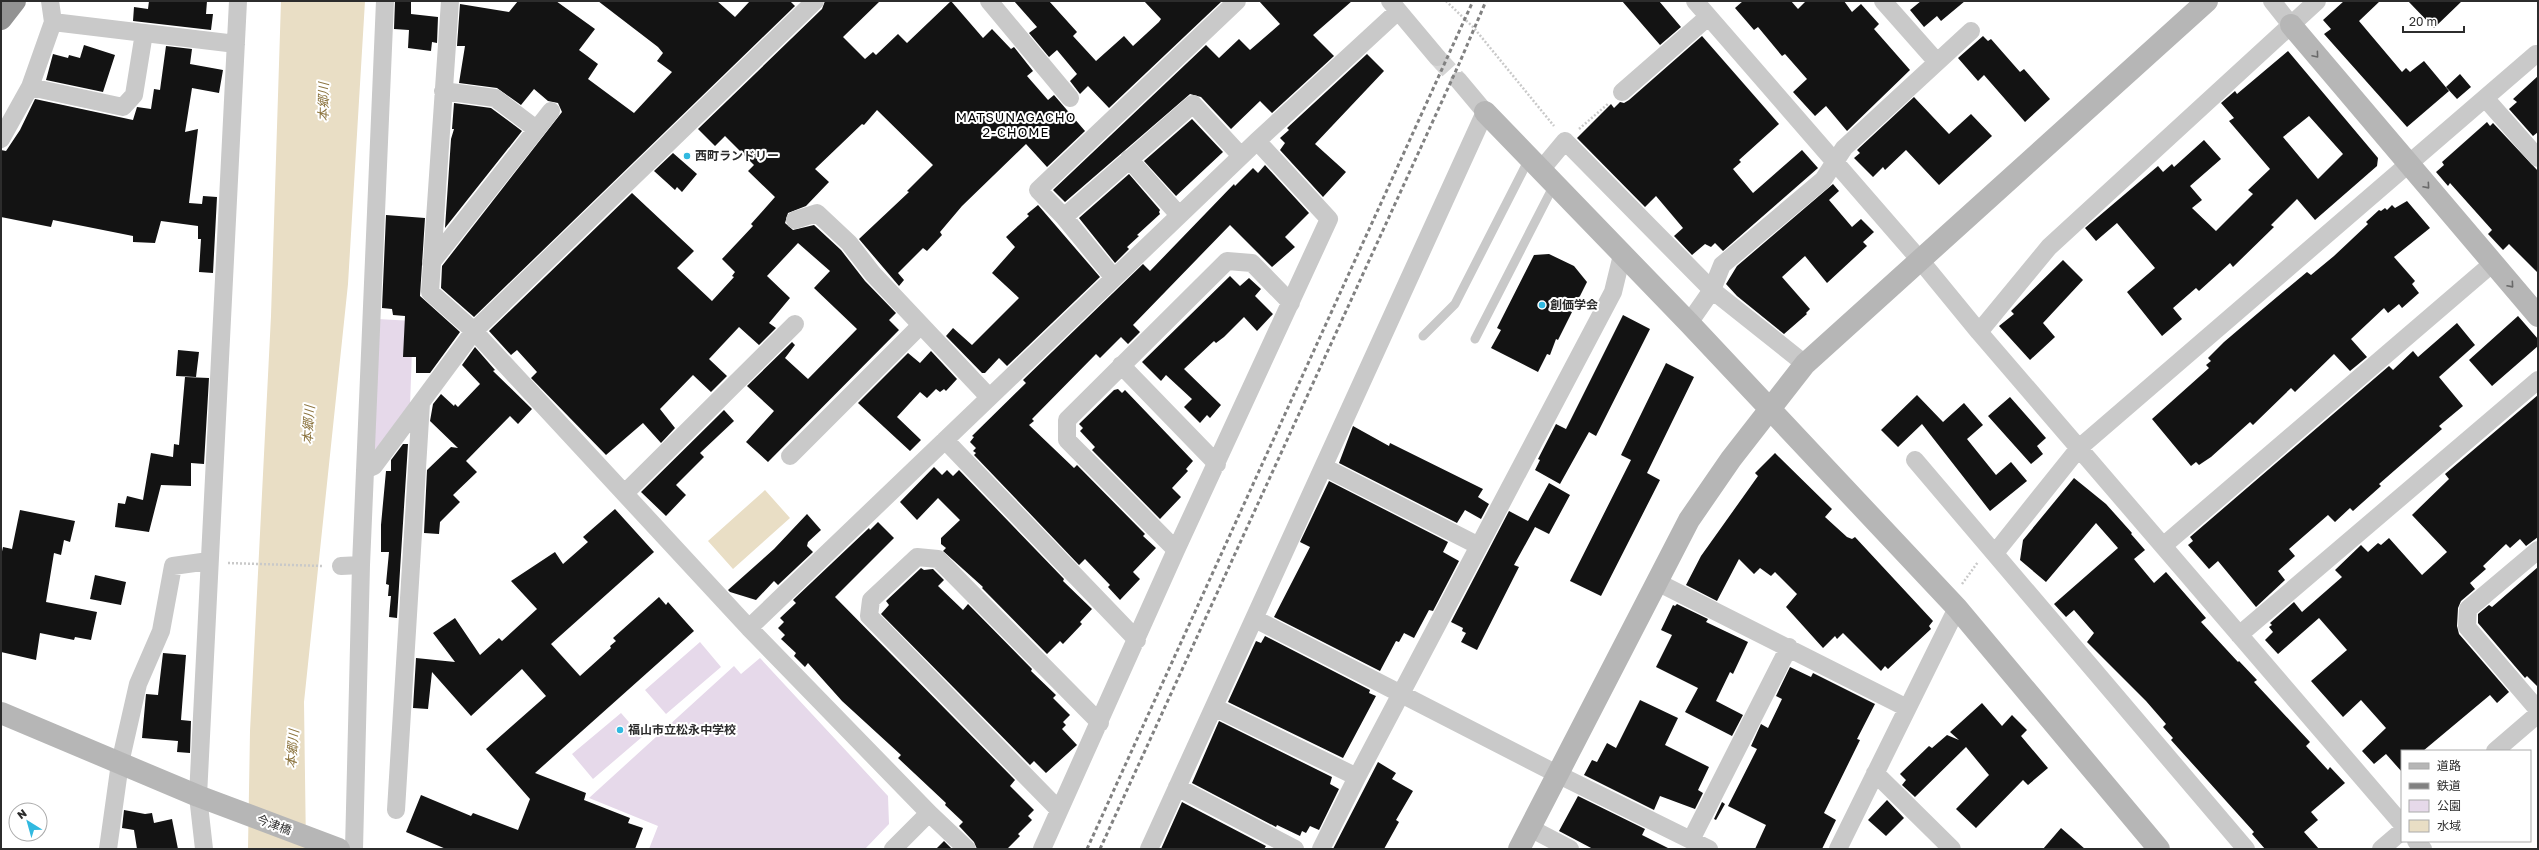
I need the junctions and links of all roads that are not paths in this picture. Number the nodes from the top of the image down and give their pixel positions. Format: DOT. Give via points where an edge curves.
graph roads {
  1 [pos="15,1"];
  2 [pos="50,1"];
  3 [pos="238,1"];
  4 [pos="385,1"];
  5 [pos="450,1"];
  6 [pos="815,1"];
  7 [pos="989,1"];
  8 [pos="1237,1"];
  9 [pos="1695,1"];
  10 [pos="1883,1"];
  11 [pos="2207,1"];
  12 [pos="2272,1"];
  13 [pos="2317,1"];
  14 [pos="1394,6"];
  15 [pos="1708,17"];
  16 [pos="1,19"];
  17 [pos="54,22"];
  18 [pos="2291,25"];
  19 [pos="1971,31"];
  20 [pos="144,33"];
  21 [pos="236,44"];
  22 [pos="2536,54"];
  23 [pos="1437,57"];
  24 [pos="1937,62"];
  25 [pos="1459,81"];
  26 [pos="30,88"];
  27 [pos="443,92"];
  28 [pos="1622,92"];
  29 [pos="1070,98"];
  30 [pos="2485,98"];
  31 [pos="551,111"];
  32 [pos="1485,112"];
  33 [pos="536,129"];
  34 [pos="1,139"];
  35 [pos="1257,141"];
  36 [pos="1241,156"];
  37 [pos="2538,158"];
  38 [pos="1129,159"];
  39 [pos="1834,163"];
  40 [pos="2408,164"];
  41 [pos="1541,171"];
  42 [pos="1179,215"];
  43 [pos="1064,217"];
  44 [pos="794,220"];
  45 [pos="1622,255"];
  46 [pos="1920,260"];
  47 [pos="431,263"];
  48 [pos="2492,263"];
  49 [pos="1114,278"];
  50 [pos="1712,290"];
  51 [pos="1291,303"];
  52 [pos="2538,316"];
  53 [pos="1689,323"];
  54 [pos="795,324"];
  55 [pos="921,325"];
  56 [pos="474,331"];
  57 [pos="1979,332"];
  58 [pos="1423,336"];
  59 [pos="1475,339"];
  60 [pos="1805,364"];
  61 [pos="1121,365"];
  62 [pos="2538,380"];
  63 [pos="989,397"];
  64 [pos="421,403"];
  65 [pos="1770,411"];
  66 [pos="945,440"];
  67 [pos="2079,448"];
  68 [pos="790,456"];
  69 [pos="1915,460"];
  70 [pos="1217,464"];
  71 [pos="1324,467"];
  72 [pos="365,470"];
  73 [pos="625,493"];
  74 [pos="1478,546"];
  75 [pos="2163,546"];
  76 [pos="1176,550"];
  77 [pos="1993,550"];
  78 [pos="2538,550"];
  79 [pos="209,561"];
  80 [pos="361,565"];
  81 [pos="341,566"];
  82 [pos="1657,582"];
  83 [pos="1954,604"];
  84 [pos="1255,619"];
  85 [pos="749,628"];
  86 [pos="2239,635"];
  87 [pos="1137,640"];
  88 [pos="1789,647"];
  89 [pos="1401,693"];
  90 [pos="1214,706"];
  91 [pos="1907,708"];
  92 [pos="2538,710"];
  93 [pos="1,713"];
  94 [pos="2538,714"];
  95 [pos="1100,724"];
  96 [pos="2496,750"];
  97 [pos="120,762"];
  98 [pos="1875,773"];
  99 [pos="1557,774"];
  100 [pos="1357,777"];
  101 [pos="1177,787"];
  102 [pos="204,799"];
  103 [pos="396,810"];
  104 [pos="1059,810"];
  105 [pos="929,813"];
  106 [pos="2401,823"];
  107 [pos="1530,828"];
  108 [pos="2401,832"];
  109 [pos="1691,840"];
  110 [pos="108,849"];
  111 [pos="204,849"];
  112 [pos="339,849"];
  113 [pos="354,849"];
  114 [pos="893,849"];
  115 [pos="967,849"];
  116 [pos="1042,849"];
  117 [pos="1149,849"];
  118 [pos="1295,849"];
  119 [pos="1321,849"];
  120 [pos="1519,849"];
  121 [pos="1570,849"];
  122 [pos="1709,849"];
  123 [pos="1838,849"];
  124 [pos="1952,849"];
  125 [pos="2159,849"];
  126 [pos="2246,849"];
  127 [pos="2381,849"];
  1 -- 16 [label="highway"];
  2 -- 17 [label="street"];
  3 -- 21 [label="street"];
  4 -- 72 [label="street"];
  5 -- 27 [label="street"];
  6 -- 56 [label="street"];
  7 -- 29 [label="street"];
  8 -- 43 [label="street" via="1038,190"];
  9 -- 15 [label="street"];
  10 -- 24 [label="street"];
  11 -- 46 [label="street"];
  12 -- 18 [label="street"];
  13 -- 18 [label="street"];
  14 -- 23 [label="street"];
  14 -- 35 [label="street"];
  15 -- 28 [label="street"];
  15 -- 39 [label="street"];
  17 -- 20 [label="street"];
  17 -- 26 [label="street"];
  18 -- 40 [label="street, one-way"];
  18 -- 57 [label="street" via="2048,246"];
  19 -- 24 [label="street"];
  20 -- 21 [label="street"];
  20 -- 26 [label="street" via="134,95 123,107"];
  21 -- 79 [label="street"];
  22 -- 30 [label="street"];
  24 -- 39 [label="street" via="1844,148"];
  25 -- 32 [label="street"];
  26 -- 34 [label="street"];
  27 -- 33 [label="street" via="495,98"];
  27 -- 47 [label="street"];
  30 -- 37 [label="street"];
  30 -- 40 [label="street"];
  31 -- 33 [label="street"];
  32 -- 41 [label="street"];
  32 -- 71 [label="street"];
  33 -- 47 [label="street"];
  35 -- 36 [label="street"];
  35 -- 51 [label="street" via="1329,219"];
  36 -- 38 [label="street" via="1193,104"];
  36 -- 42 [label="street"];
  38 -- 42 [label="street"];
  38 -- 43 [label="street"];
  39 -- 46 [label="street"];
  39 -- 50 [label="street" via="1823,180 1722,265"];
  40 -- 48 [label="street, one-way"];
  40 -- 67 [label="street"];
  41 -- 45 [label="street"];
  41 -- 50 [label="street" via="1565,141"];
  41 -- 58 [label="lane" via="1455,304"];
  41 -- 59 [label="lane"];
  42 -- 49 [label="street"];
  43 -- 49 [label="street"];
  44 -- 55 [label="street" via="818,213 849,243 873,274"];
  45 -- 53 [label="street"];
  45 -- 74 [label="street" via="1613,292"];
  46 -- 57 [label="street"];
  46 -- 60 [label="street"];
  47 -- 56 [label="street" via="430,292"];
  48 -- 52 [label="street, one-way"];
  48 -- 75 [label="street"];
  49 -- 63 [label="street"];
  50 -- 53 [label="street"];
  50 -- 60 [label="street"];
  51 -- 61 [label="street" via="1252,263 1228,261"];
  51 -- 70 [label="street"];
  53 -- 65 [label="street"];
  54 -- 73 [label="street"];
  55 -- 63 [label="street"];
  55 -- 68 [label="street"];
  56 -- 64 [label="street"];
  56 -- 73 [label="street"];
  57 -- 67 [label="street"];
  60 -- 65 [label="street"];
  61 -- 70 [label="street"];
  61 -- 76 [label="street" via="1066,420 1067,440"];
  62 -- 86 [label="street"];
  63 -- 66 [label="street"];
  64 -- 72 [label="street" via="374,466"];
  64 -- 103 [label="street"];
  65 -- 82 [label="street" via="1731,459 1689,520"];
  65 -- 83 [label="street"];
  66 -- 85 [label="street"];
  66 -- 87 [label="street"];
  67 -- 75 [label="street"];
  67 -- 77 [label="street"];
  69 -- 77 [label="street"];
  70 -- 76 [label="street"];
  71 -- 74 [label="street"];
  71 -- 84 [label="street"];
  72 -- 80 [label="street"];
  73 -- 85 [label="street"];
  74 -- 89 [label="street"];
  75 -- 86 [label="street"];
  76 -- 87 [label="street"];
  77 -- 126 [label="street"];
  78 -- 92 [label="street" via="2468,609 2467,626"];
  79 -- 97 [label="street" via="173,566 161,631 138,684"];
  79 -- 102 [label="street"];
  80 -- 81 [label="street"];
  80 -- 113 [label="street"];
  82 -- 88 [label="street"];
  82 -- 99 [label="street"];
  83 -- 91 [label="street"];
  83 -- 125 [label="street"];
  84 -- 89 [label="street"];
  84 -- 90 [label="street"];
  85 -- 105 [label="street"];
  86 -- 106 [label="street"];
  87 -- 95 [label="street"];
  88 -- 91 [label="street"];
  88 -- 109 [label="street"];
  89 -- 99 [label="street"];
  89 -- 100 [label="street"];
  90 -- 100 [label="street"];
  90 -- 101 [label="street"];
  91 -- 98 [label="street"];
  93 -- 97 [label="street, 今津橋"];
  94 -- 96 [label="street"];
  95 -- 104 [label="street"];
  95 -- 104 [label="street" via="938,559 917,556 871,600 869,616"];
  97 -- 102 [label="street, 今津橋"];
  97 -- 110 [label="street"];
  98 -- 123 [label="street"];
  98 -- 124 [label="street"];
  99 -- 107 [label="street"];
  99 -- 109 [label="street"];
  100 -- 119 [label="street"];
  101 -- 117 [label="street"];
  101 -- 118 [label="street"];
  102 -- 111 [label="street"];
  102 -- 112 [label="street, 今津橋"];
  104 -- 116 [label="street"];
  105 -- 114 [label="street"];
  105 -- 115 [label="street"];
  107 -- 120 [label="street"];
  107 -- 121 [label="street"];
  108 -- 127 [label="street"];
  109 -- 122 [label="street"];
}
